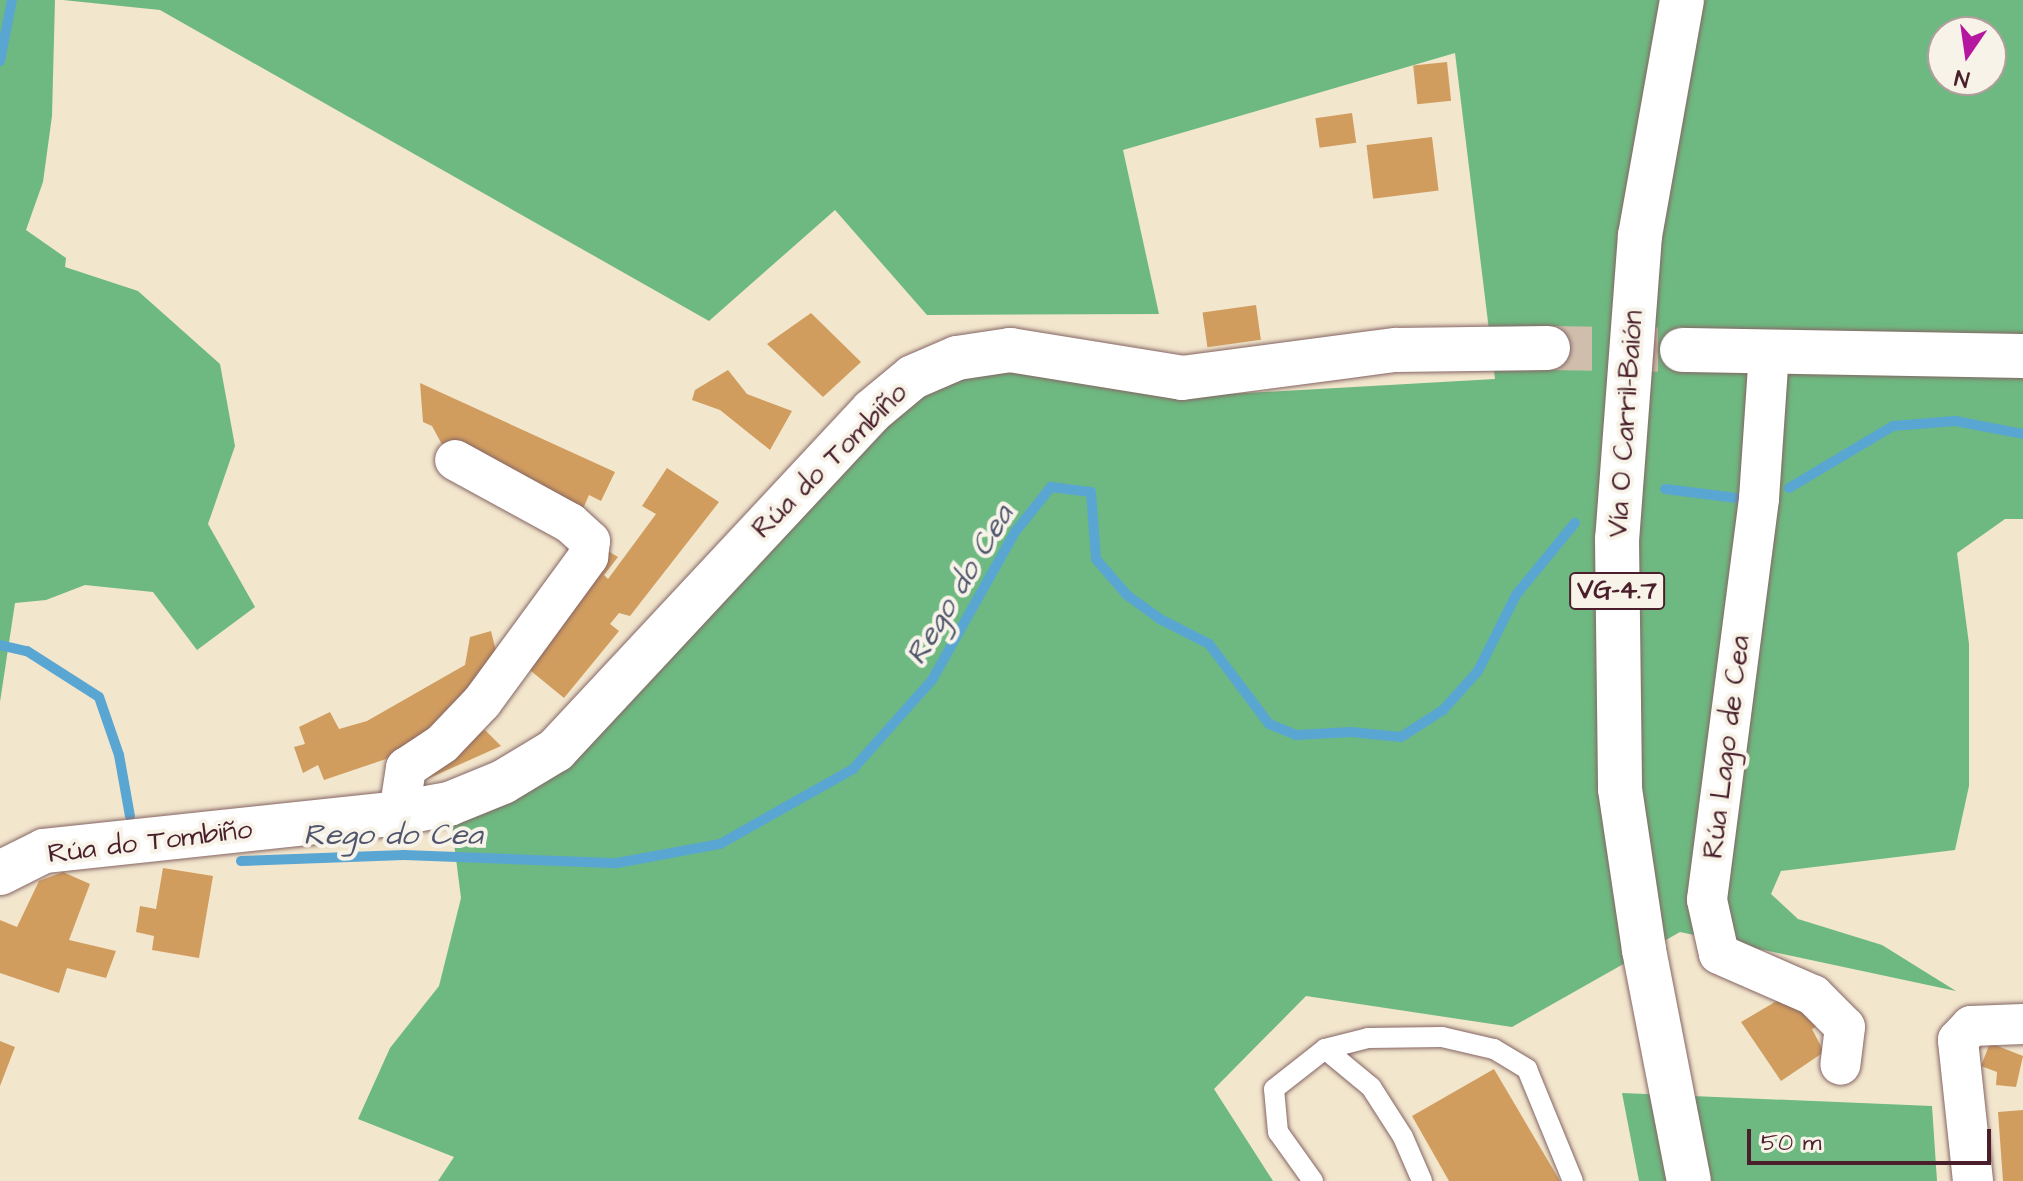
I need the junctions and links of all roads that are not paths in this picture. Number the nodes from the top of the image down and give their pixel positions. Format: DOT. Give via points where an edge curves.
graph roads {
  1 [pos="1682,0"];
  2 [pos="1548,348"];
  3 [pos="1682,350"];
  4 [pos="1769,352"];
  5 [pos="2023,356"];
  6 [pos="455,460"];
  7 [pos="399,813"];
  8 [pos="0,873"];
  9 [pos="2023,1024"];
  10 [pos="1325,1049"];
  11 [pos="1840,1065"];
  12 [pos="1313,1181"];
  13 [pos="1422,1181"];
  14 [pos="1573,1181"];
  15 [pos="1689,1181"];
  16 [pos="1973,1181"];
  1 -- 15 [label="main road, Vía O Carril-Baión / VG-4.7" via="1640,235 1617,539 1620,789 1644,950"];
  2 -- 7 [label="main road, Rúa do Tombiño" via="1396,350 1182,378 1010,350 957,358 913,377 872,411 556,750 503,782 449,804"];
  3 -- 4 [label="main road"];
  4 -- 5 [label="main road"];
  4 -- 11 [label="street, Rúa Lago de Cea" via="1759,499 1707,900 1719,954 1813,995 1845,1027"];
  6 -- 7 [label="street" via="570,523 590,541 589,549 482,702 442,744 406,768"];
  7 -- 8 [label="main road, Rúa do Tombiño" via="44,851"];
  9 -- 16 [label="street" via="1971,1026 1958,1040"];
  10 -- 12 [label="lane" via="1274,1089 1278,1132"];
  10 -- 13 [label="lane" via="1371,1087 1403,1137"];
  10 -- 14 [label="lane" via="1368,1038 1442,1037 1494,1049 1527,1069"];
}
